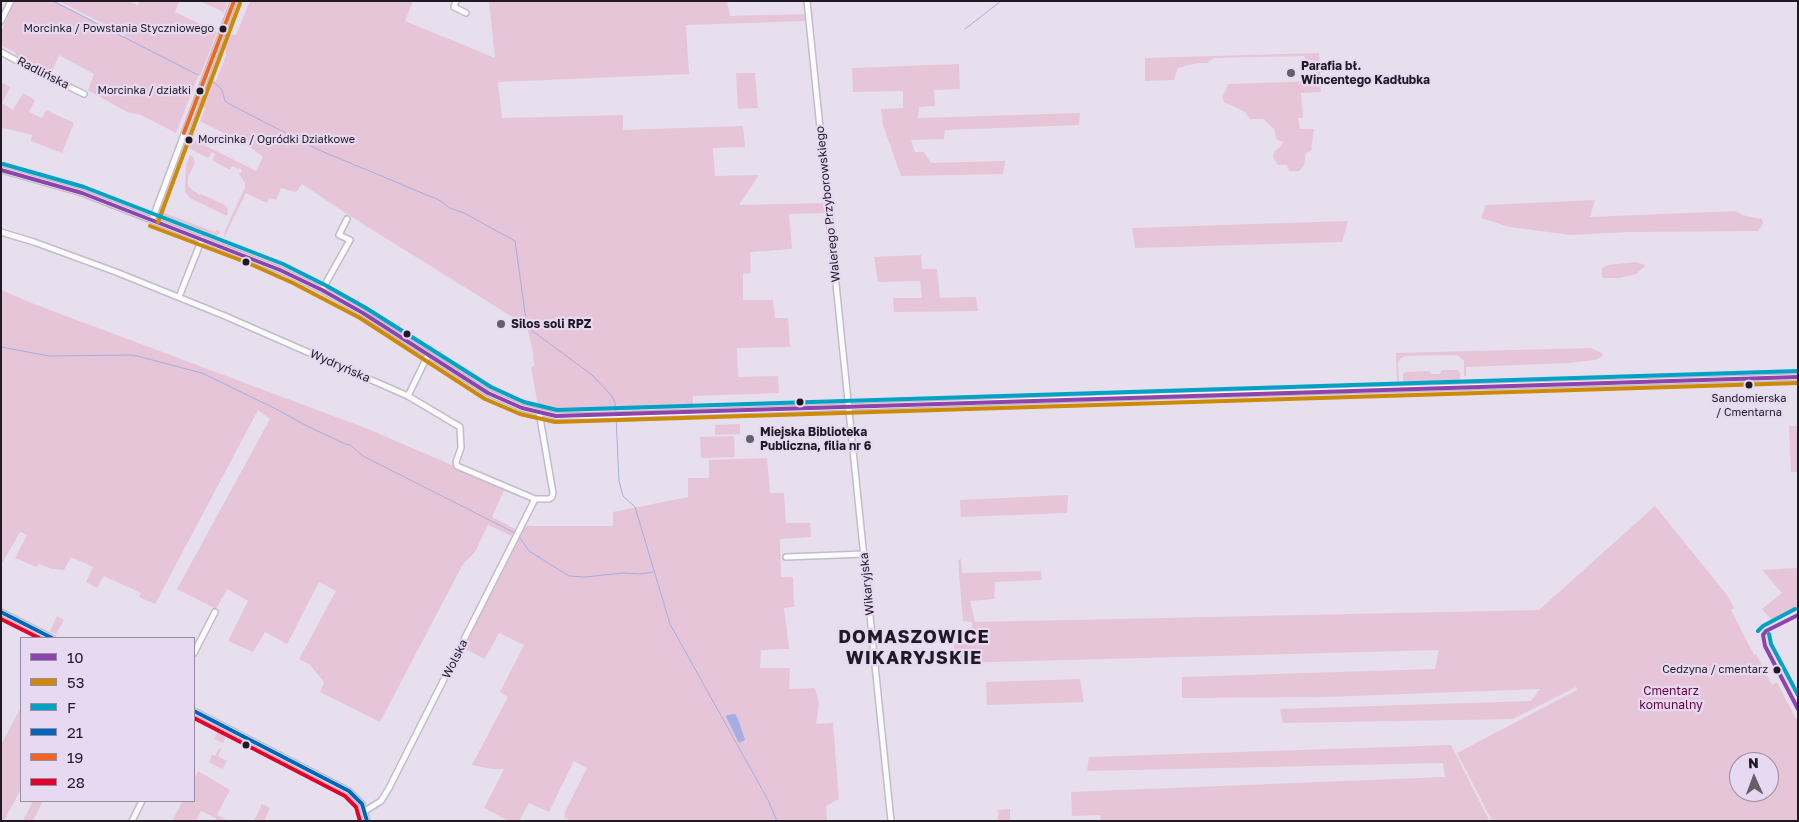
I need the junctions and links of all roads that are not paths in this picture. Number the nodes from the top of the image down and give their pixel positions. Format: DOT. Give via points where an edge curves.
graph roads {
  1 [pos="11,1"];
  2 [pos="234,1"];
  3 [pos="456,1"];
  4 [pos="807,1"];
  5 [pos="466,13"];
  6 [pos="1,20"];
  7 [pos="1,52"];
  8 [pos="84,94"];
  9 [pos="1,170"];
  10 [pos="347,219"];
  11 [pos="152,220"];
  12 [pos="1,232"];
  13 [pos="202,239"];
  14 [pos="322,290"];
  15 [pos="179,297"];
  16 [pos="428,355"];
  17 [pos="1798,377"];
  18 [pos="408,396"];
  19 [pos="849,407"];
  20 [pos="539,412"];
  21 [pos="536,499"];
  22 [pos="864,554"];
  23 [pos="786,557"];
  24 [pos="1,612"];
  25 [pos="215,612"];
  26 [pos="50,637"];
  27 [pos="195,651"];
  28 [pos="195,711"];
  29 [pos="142,802"];
  30 [pos="365,811"];
  31 [pos="132,821"];
  32 [pos="367,821"];
  33 [pos="891,821"];
  1 -- 6 [label="street"];
  2 -- 11 [label="street"];
  3 -- 5 [label="street" via="454,7"];
  4 -- 19 [label="street, Walerego Przyborowskiego"];
  7 -- 8 [label="street, Radlińska"];
  9 -- 11 [label="street" via="68,188"];
  10 -- 14 [label="street" via="339,235 350,240"];
  11 -- 13 [label="street"];
  12 -- 15 [label="street, Wydryńska"];
  13 -- 14 [label="street"];
  13 -- 15 [label="street"];
  14 -- 16 [label="street"];
  15 -- 18 [label="street, Wydryńska"];
  16 -- 18 [label="street"];
  16 -- 20 [label="street" via="490,395"];
  17 -- 19 [label="street"];
  18 -- 21 [label="street, Wydryńska" via="460,427 461,448 457,466"];
  19 -- 20 [label="street" via="574,416"];
  19 -- 22 [label="street, Wikaryjska"];
  20 -- 21 [label="street" via="553,493 549,499"];
  21 -- 30 [label="street, Wolska" via="382,801"];
  22 -- 23 [label="street"];
  22 -- 33 [label="street, Wikaryjska"];
  24 -- 26 [label="street"];
  25 -- 27 [label="street"];
  28 -- 30 [label="street" via="345,788"];
  29 -- 31 [label="street"];
  30 -- 32 [label="street"];
}
